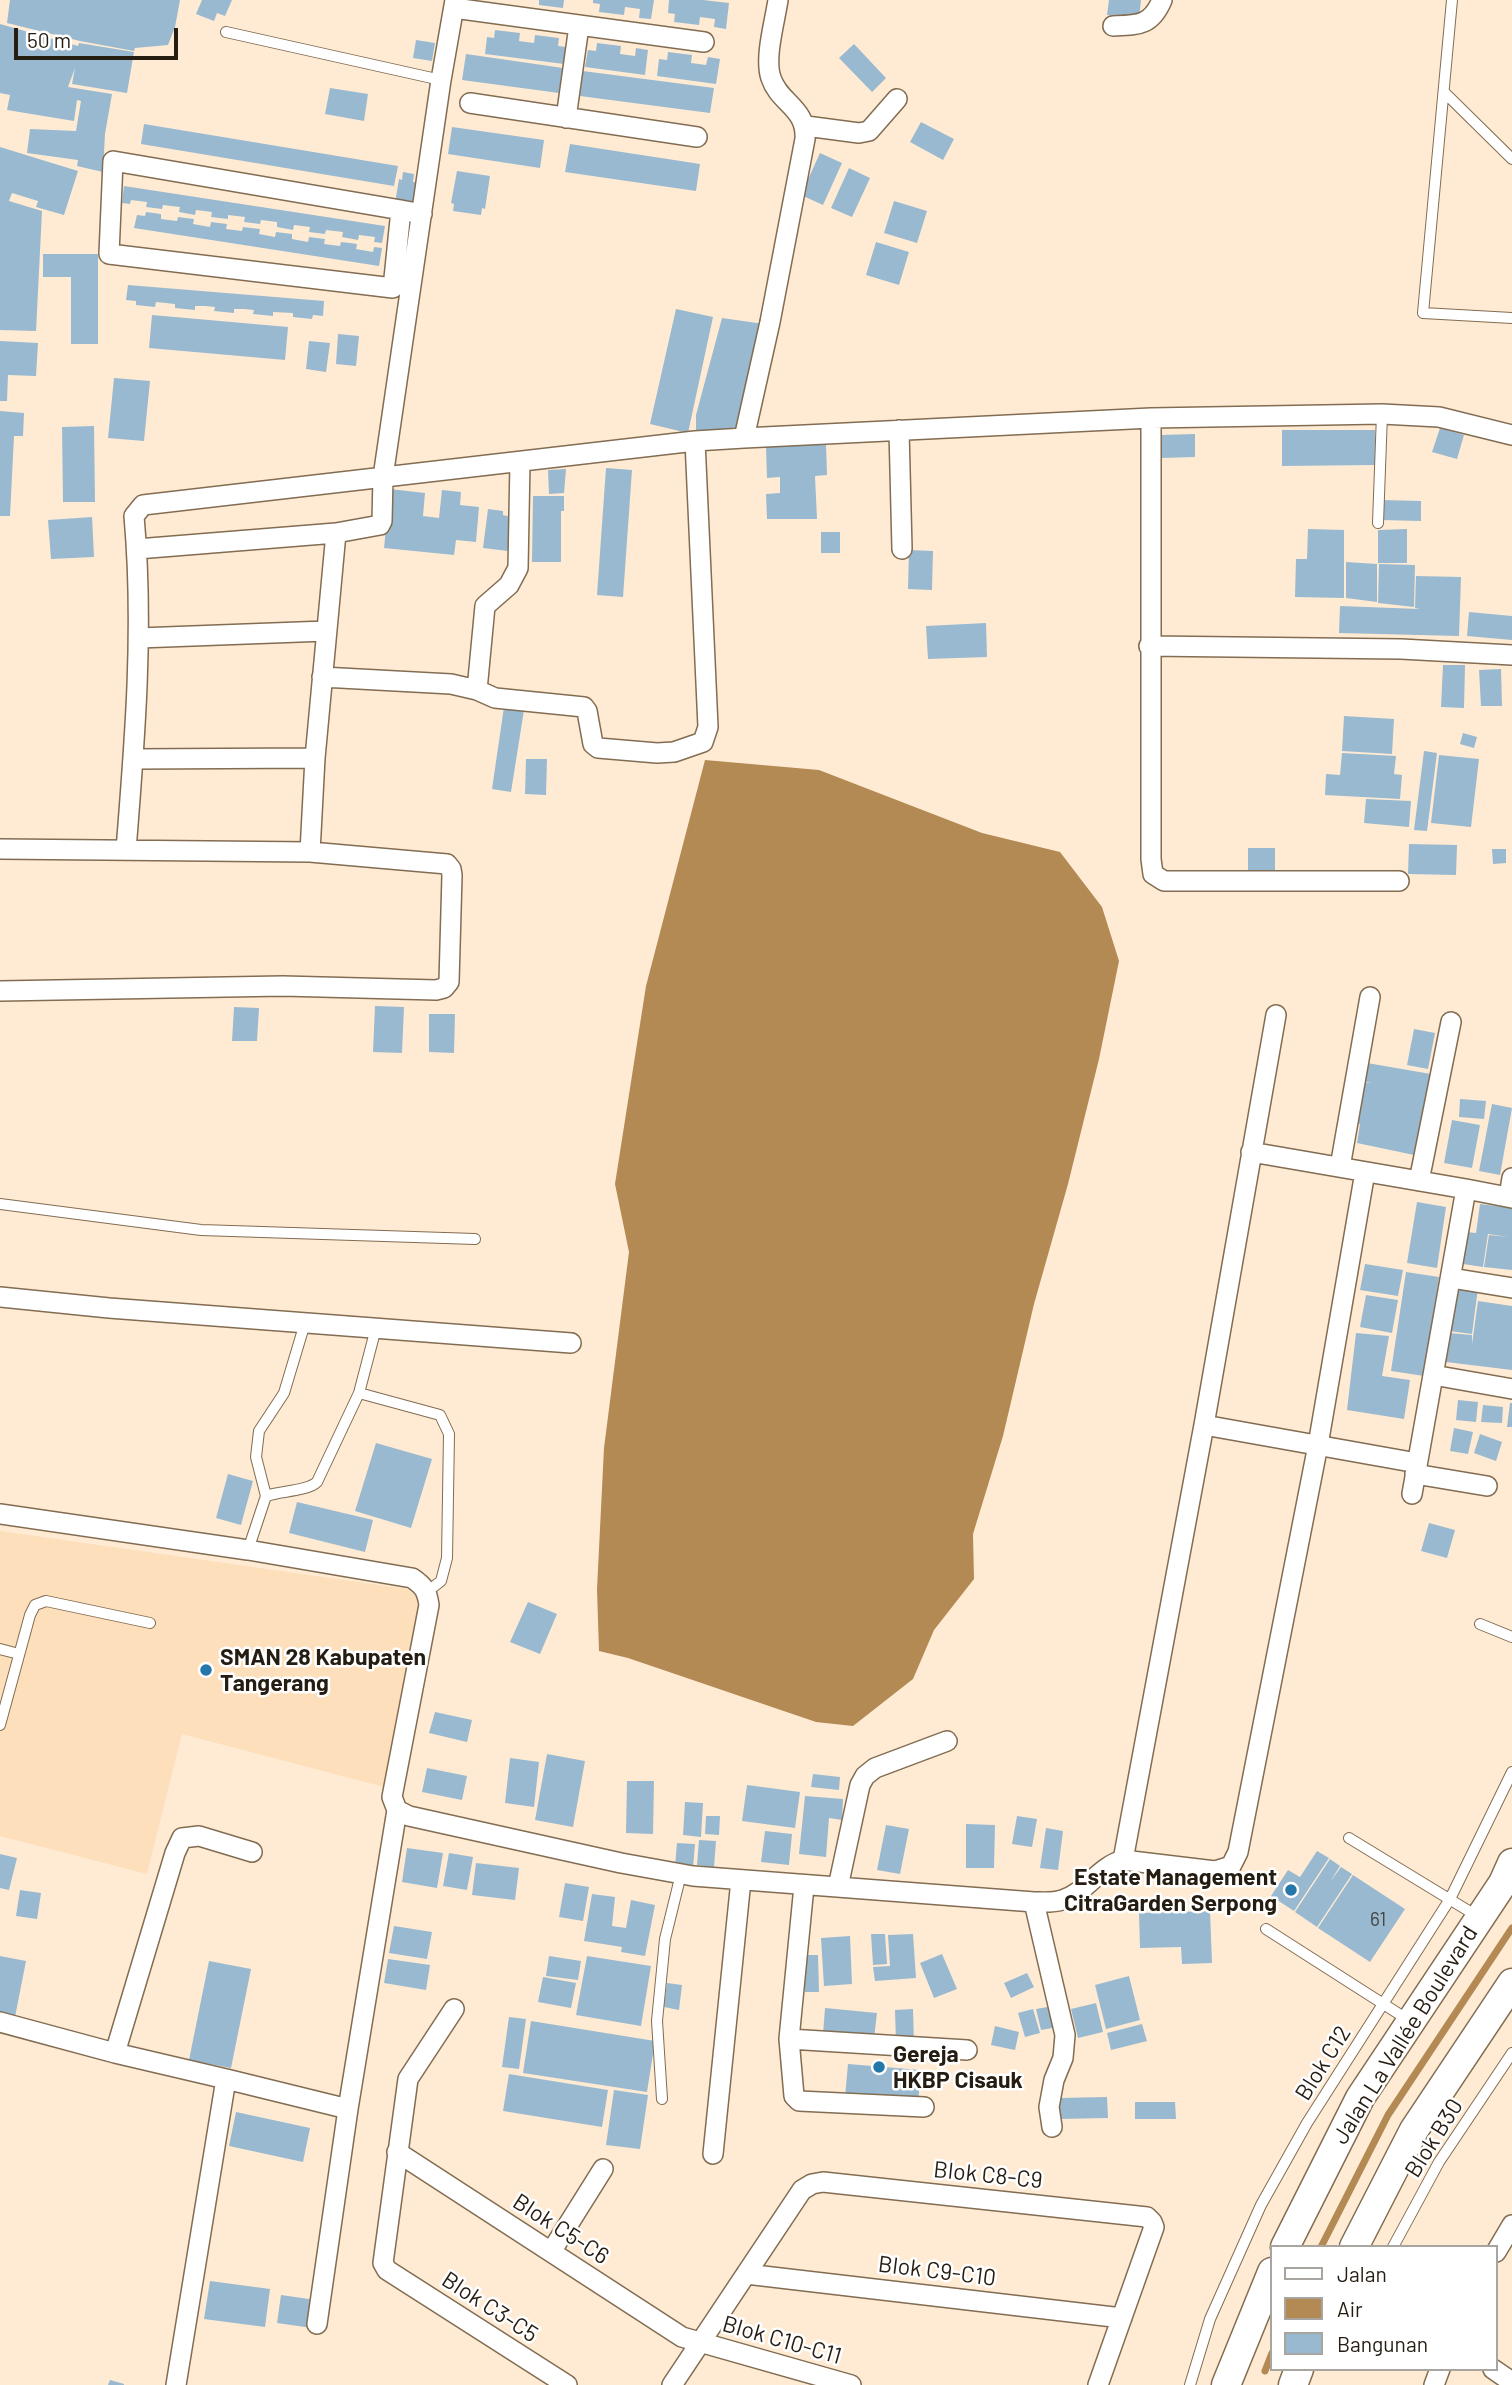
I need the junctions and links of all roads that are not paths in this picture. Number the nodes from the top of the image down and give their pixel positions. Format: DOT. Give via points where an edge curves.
graph roads {
  1 [pos="778,0"];
  2 [pos="1162,0"];
  3 [pos="1452,0"];
  4 [pos="455,4"];
  5 [pos="579,26"];
  6 [pos="1113,26"];
  7 [pos="226,32"];
  8 [pos="704,42"];
  9 [pos="441,80"];
  10 [pos="1445,93"];
  11 [pos="897,99"];
  12 [pos="470,103"];
  13 [pos="566,118"];
  14 [pos="806,126"];
  15 [pos="697,137"];
  16 [pos="1512,159"];
  17 [pos="401,210"];
  18 [pos="422,214"];
  19 [pos="1512,318"];
  20 [pos="1382,414"];
  21 [pos="1151,418"];
  22 [pos="899,430"];
  23 [pos="1512,435"];
  24 [pos="744,438"];
  25 [pos="695,441"];
  26 [pos="520,461"];
  27 [pos="383,477"];
  28 [pos="1378,523"];
  29 [pos="336,533"];
  30 [pos="137,549"];
  31 [pos="902,549"];
  32 [pos="326,631"];
  33 [pos="139,638"];
  34 [pos="1149,646"];
  35 [pos="1512,655"];
  36 [pos="322,677"];
  37 [pos="477,690"];
  38 [pos="315,758"];
  39 [pos="134,759"];
  40 [pos="0,849"];
  41 [pos="126,850"];
  42 [pos="310,852"];
  43 [pos="1399,881"];
  44 [pos="0,991"];
  45 [pos="1370,997"];
  46 [pos="1276,1015"];
  47 [pos="1451,1022"];
  48 [pos="1251,1152"];
  49 [pos="1340,1167"];
  50 [pos="1365,1172"];
  51 [pos="1419,1181"];
  52 [pos="1466,1189"];
  53 [pos="1511,1191"];
  54 [pos="0,1204"];
  55 [pos="475,1240"];
  56 [pos="1451,1278"];
  57 [pos="1512,1288"];
  58 [pos="0,1297"];
  59 [pos="305,1323"];
  60 [pos="376,1328"];
  61 [pos="571,1343"];
  62 [pos="1433,1375"];
  63 [pos="1512,1388"];
  64 [pos="359,1393"];
  65 [pos="1204,1425"];
  66 [pos="1318,1445"];
  67 [pos="1416,1468"];
  68 [pos="1487,1486"];
  69 [pos="1412,1494"];
  70 [pos="266,1496"];
  71 [pos="0,1514"];
  72 [pos="248,1550"];
  73 [pos="428,1591"];
  74 [pos="150,1623"];
  75 [pos="1480,1624"];
  76 [pos="1512,1637"];
  77 [pos="0,1649"];
  78 [pos="19,1654"];
  79 [pos="0,1725"];
  80 [pos="947,1741"];
  81 [pos="1512,1772"];
  82 [pos="397,1810"];
  83 [pos="1349,1838"];
  84 [pos="252,1852"];
  85 [pos="1123,1860"];
  86 [pos="1512,1863"];
  87 [pos="681,1874"];
  88 [pos="741,1881"];
  89 [pos="804,1886"];
  90 [pos="838,1887"];
  91 [pos="1450,1899"];
  92 [pos="1034,1902"];
  93 [pos="1480,1917"];
  94 [pos="1265,1929"];
  95 [pos="1512,1983"];
  96 [pos="1382,2004"];
  97 [pos="454,2008"];
  98 [pos="0,2022"];
  99 [pos="1410,2022"];
  100 [pos="789,2039"];
  101 [pos="967,2050"];
  102 [pos="115,2053"];
  103 [pos="1512,2053"];
  104 [pos="226,2079"];
  105 [pos="662,2099"];
  106 [pos="924,2107"];
  107 [pos="348,2109"];
  108 [pos="1052,2127"];
  109 [pos="397,2152"];
  110 [pos="713,2154"];
  111 [pos="603,2169"];
  112 [pos="1512,2225"];
  113 [pos="1286,2245"];
  114 [pos="1355,2245"];
  115 [pos="1394,2245"];
  116 [pos="1498,2249"];
  117 [pos="551,2252"];
  118 [pos="747,2274"];
  119 [pos="1270,2277"];
  120 [pos="1122,2318"];
  121 [pos="317,2324"];
  122 [pos="701,2343"];
  123 [pos="1496,2371"];
  124 [pos="1512,2382"];
  125 [pos="176,2385"];
  126 [pos="567,2385"];
  127 [pos="672,2385"];
  128 [pos="851,2385"];
  129 [pos="1098,2385"];
  130 [pos="1190,2385"];
  131 [pos="1226,2385"];
  1 -- 14 [label="street" via="769,75"];
  2 -- 6 [label="street" via="1149,20"];
  3 -- 10 [label="lane"];
  4 -- 5 [label="street"];
  4 -- 9 [label="street"];
  5 -- 8 [label="street"];
  5 -- 13 [label="street"];
  7 -- 9 [label="lane"];
  9 -- 18 [label="street"];
  10 -- 16 [label="lane"];
  10 -- 19 [label="lane" via="1423,313"];
  11 -- 14 [label="street" via="869,131"];
  12 -- 13 [label="street"];
  13 -- 15 [label="street"];
  14 -- 24 [label="street"];
  17 -- 17 [label="street" via="113,161 109,254 393,288"];
  17 -- 18 [label="street"];
  18 -- 27 [label="street"];
  20 -- 21 [label="street"];
  20 -- 23 [label="street" via="1439,417"];
  20 -- 28 [label="lane"];
  21 -- 22 [label="street"];
  21 -- 34 [label="street"];
  22 -- 24 [label="street"];
  22 -- 31 [label="street"];
  24 -- 25 [label="street"];
  25 -- 26 [label="street"];
  25 -- 37 [label="street" via="708,727 703,742 657,753 598,748 583,707 495,698"];
  26 -- 27 [label="street"];
  26 -- 37 [label="street" via="518,568 509,585 485,606"];
  27 -- 29 [label="street" via="380,525"];
  27 -- 30 [label="street" via="143,505 134,516"];
  29 -- 30 [label="street"];
  29 -- 32 [label="street"];
  30 -- 33 [label="street"];
  32 -- 33 [label="street"];
  32 -- 36 [label="street"];
  33 -- 39 [label="street"];
  34 -- 35 [label="street"];
  34 -- 43 [label="street" via="1153,874 1164,881"];
  36 -- 37 [label="street" via="451,684"];
  36 -- 38 [label="street"];
  38 -- 39 [label="street"];
  38 -- 42 [label="street"];
  39 -- 41 [label="street"];
  40 -- 41 [label="street"];
  41 -- 42 [label="street"];
  42 -- 44 [label="street" via="447,864 452,875 449,982 444,988"];
  45 -- 49 [label="street"];
  46 -- 48 [label="street"];
  47 -- 51 [label="street"];
  48 -- 49 [label="street"];
  48 -- 65 [label="street"];
  49 -- 50 [label="street"];
  50 -- 51 [label="street"];
  50 -- 66 [label="street"];
  51 -- 52 [label="street"];
  52 -- 53 [label="street"];
  52 -- 56 [label="street"];
  54 -- 55 [label="lane" via="201,1230"];
  56 -- 57 [label="street"];
  56 -- 62 [label="street"];
  58 -- 59 [label="street"];
  59 -- 60 [label="street"];
  59 -- 70 [label="lane" via="284,1393 258,1431 256,1457"];
  60 -- 61 [label="street"];
  60 -- 64 [label="lane"];
  62 -- 63 [label="street"];
  62 -- 67 [label="street"];
  64 -- 70 [label="lane" via="317,1482"];
  64 -- 73 [label="lane" via="440,1415 446,1424 447,1558 441,1581"];
  65 -- 66 [label="street"];
  65 -- 85 [label="street"];
  66 -- 67 [label="street"];
  66 -- 85 [label="street" via="1238,1852 1231,1866 1215,1871"];
  67 -- 68 [label="street"];
  67 -- 69 [label="street"];
  70 -- 72 [label="lane"];
  71 -- 72 [label="street"];
  72 -- 73 [label="street" via="412,1578"];
  73 -- 82 [label="street" via="392,1797"];
  74 -- 78 [label="lane" via="46,1601 35,1605"];
  75 -- 76 [label="lane"];
  77 -- 78 [label="lane"];
  78 -- 79 [label="lane"];
  80 -- 90 [label="street" via="865,1776"];
  81 -- 91 [label="lane, Blok C12"];
  82 -- 87 [label="street"];
  82 -- 107 [label="street"];
  83 -- 91 [label="lane"];
  84 -- 102 [label="street" via="198,1836 182,1838"];
  85 -- 92 [label="street" via="1110,1864 1062,1900"];
  86 -- 93 [label="street, Jalan La Vallée Boulevard"];
  87 -- 88 [label="street"];
  87 -- 105 [label="lane" via="665,1939 657,2021"];
  88 -- 89 [label="street"];
  88 -- 110 [label="street"];
  89 -- 90 [label="street"];
  89 -- 100 [label="street"];
  90 -- 92 [label="street"];
  91 -- 93 [label="lane"];
  91 -- 96 [label="lane, Blok C12"];
  92 -- 108 [label="street" via="1065,2035 1049,2107"];
  93 -- 99 [label="street, Jalan La Vallée Boulevard"];
  94 -- 96 [label="lane"];
  95 -- 114 [label="street" via="1414,2130"];
  96 -- 99 [label="lane"];
  96 -- 130 [label="lane, Blok C12" via="1261,2205 1210,2319"];
  97 -- 109 [label="street" via="408,2079"];
  98 -- 102 [label="street"];
  99 -- 113 [label="street, Jalan La Vallée Boulevard" via="1360,2098"];
  100 -- 101 [label="street"];
  100 -- 106 [label="street" via="792,2090 799,2101"];
  102 -- 104 [label="street"];
  103 -- 115 [label="lane, Blok B30" via="1439,2162"];
  104 -- 107 [label="street"];
  104 -- 125 [label="street"];
  107 -- 121 [label="street"];
  109 -- 117 [label="street, Blok C5-C6"];
  109 -- 126 [label="street, Blok C3-C5" via="382,2255 387,2270"];
  111 -- 117 [label="street"];
  112 -- 116 [label="street"];
  117 -- 122 [label="street, Blok C5-C6" via="682,2337"];
  118 -- 120 [label="street, Blok C9-C10"];
  118 -- 120 [label="street, Blok C8-C9" via="802,2190 822,2182 1147,2217 1154,2227"];
  118 -- 122 [label="street"];
  119 -- 131 [label="street"];
  120 -- 129 [label="street"];
  122 -- 127 [label="street"];
  122 -- 128 [label="street, Blok C10-C11"];
  123 -- 124 [label="street"];
}
